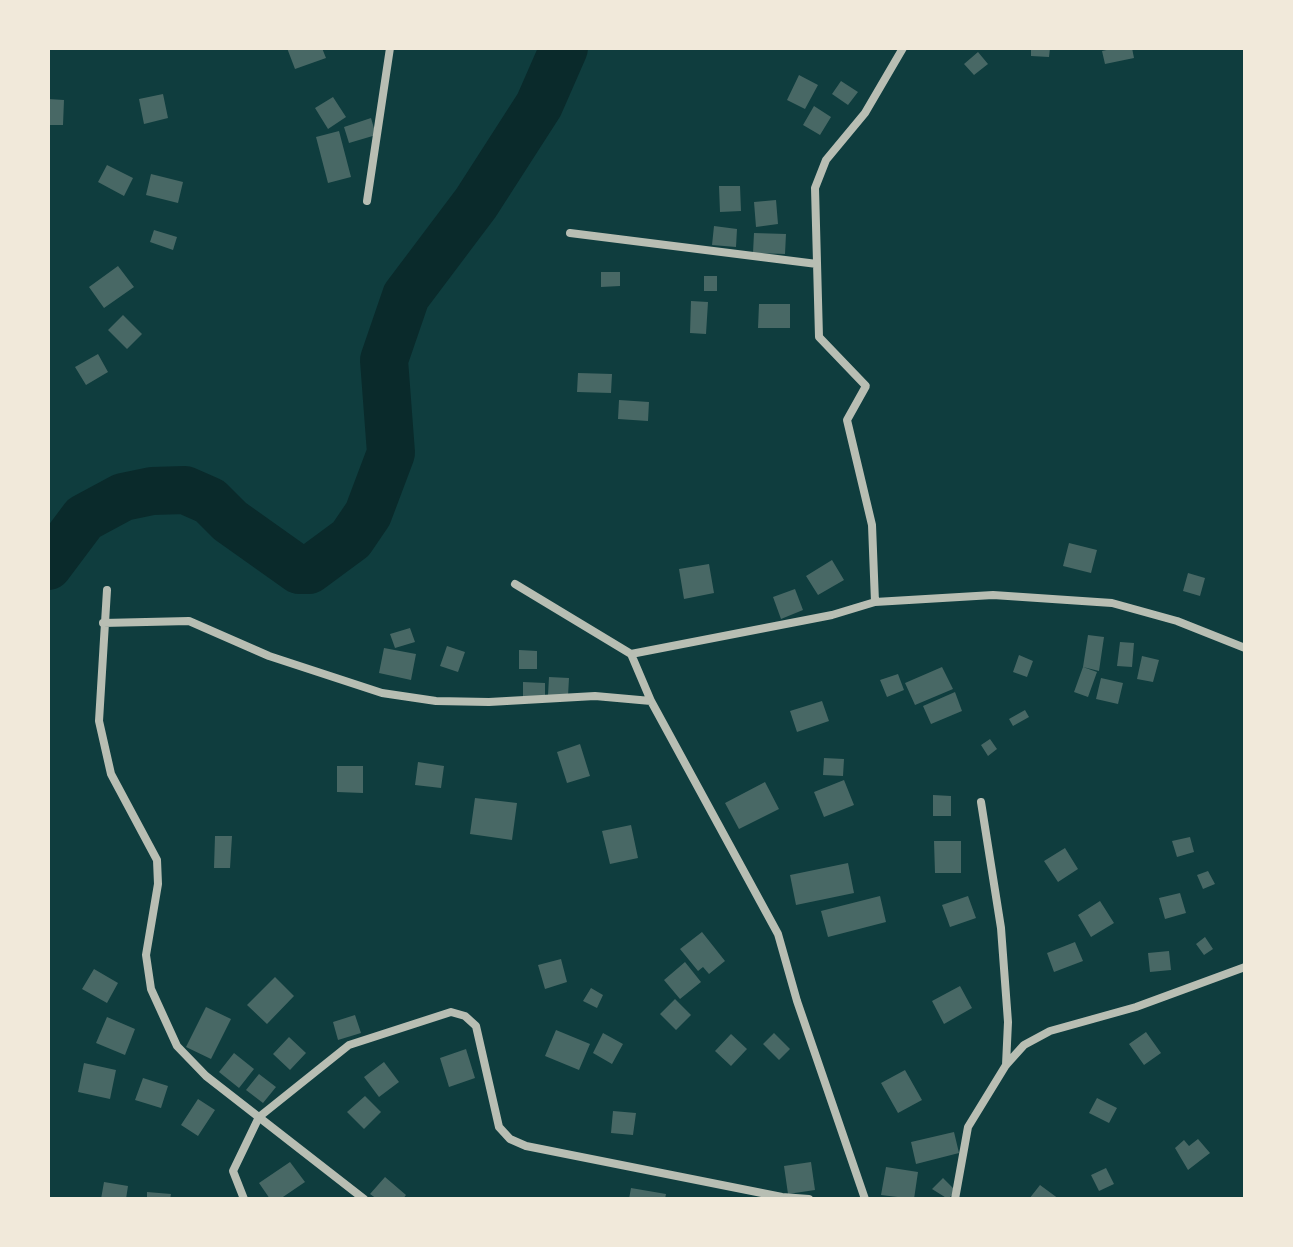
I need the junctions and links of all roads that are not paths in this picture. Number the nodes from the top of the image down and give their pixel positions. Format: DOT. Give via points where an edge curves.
graph roads {
  1 [pos="390,48"];
  2 [pos="903,48"];
  3 [pos="367,201"];
  4 [pos="570,233"];
  5 [pos="817,264"];
  6 [pos="515,584"];
  7 [pos="107,590"];
  8 [pos="875,602"];
  9 [pos="103,623"];
  10 [pos="1245,648"];
  11 [pos="631,654"];
  12 [pos="651,701"];
  13 [pos="981,802"];
  14 [pos="1245,967"];
  15 [pos="1006,1065"];
  16 [pos="259,1117"];
  17 [pos="244,1199"];
  18 [pos="364,1199"];
  19 [pos="809,1199"];
  20 [pos="865,1199"];
  21 [pos="955,1199"];
  1 -- 3 [label="street"];
  2 -- 5 [label="street" via="865,113 818,173"];
  4 -- 5 [label="street"];
  5 -- 8 [label="street" via="819,337 866,386 847,420 872,525"];
  6 -- 11 [label="street"];
  7 -- 9 [label="street"];
  8 -- 10 [label="street" via="993,595 1112,603"];
  8 -- 11 [label="street"];
  9 -- 12 [label="street" via="189,621 269,656 382,693 449,701 595,696"];
  9 -- 16 [label="street" via="99,721 108,761 157,860 146,955 151,989 177,1046"];
  11 -- 12 [label="street"];
  12 -- 20 [label="street" via="778,934"];
  13 -- 15 [label="street" via="1001,928"];
  14 -- 15 [label="street" via="1136,1007 1050,1031 1024,1045"];
  15 -- 21 [label="street" via="968,1127"];
  16 -- 17 [label="street" via="233,1171"];
  16 -- 18 [label="street"];
  16 -- 19 [label="street" via="349,1045 451,1012 476,1026 499,1127 510,1139"];
}
